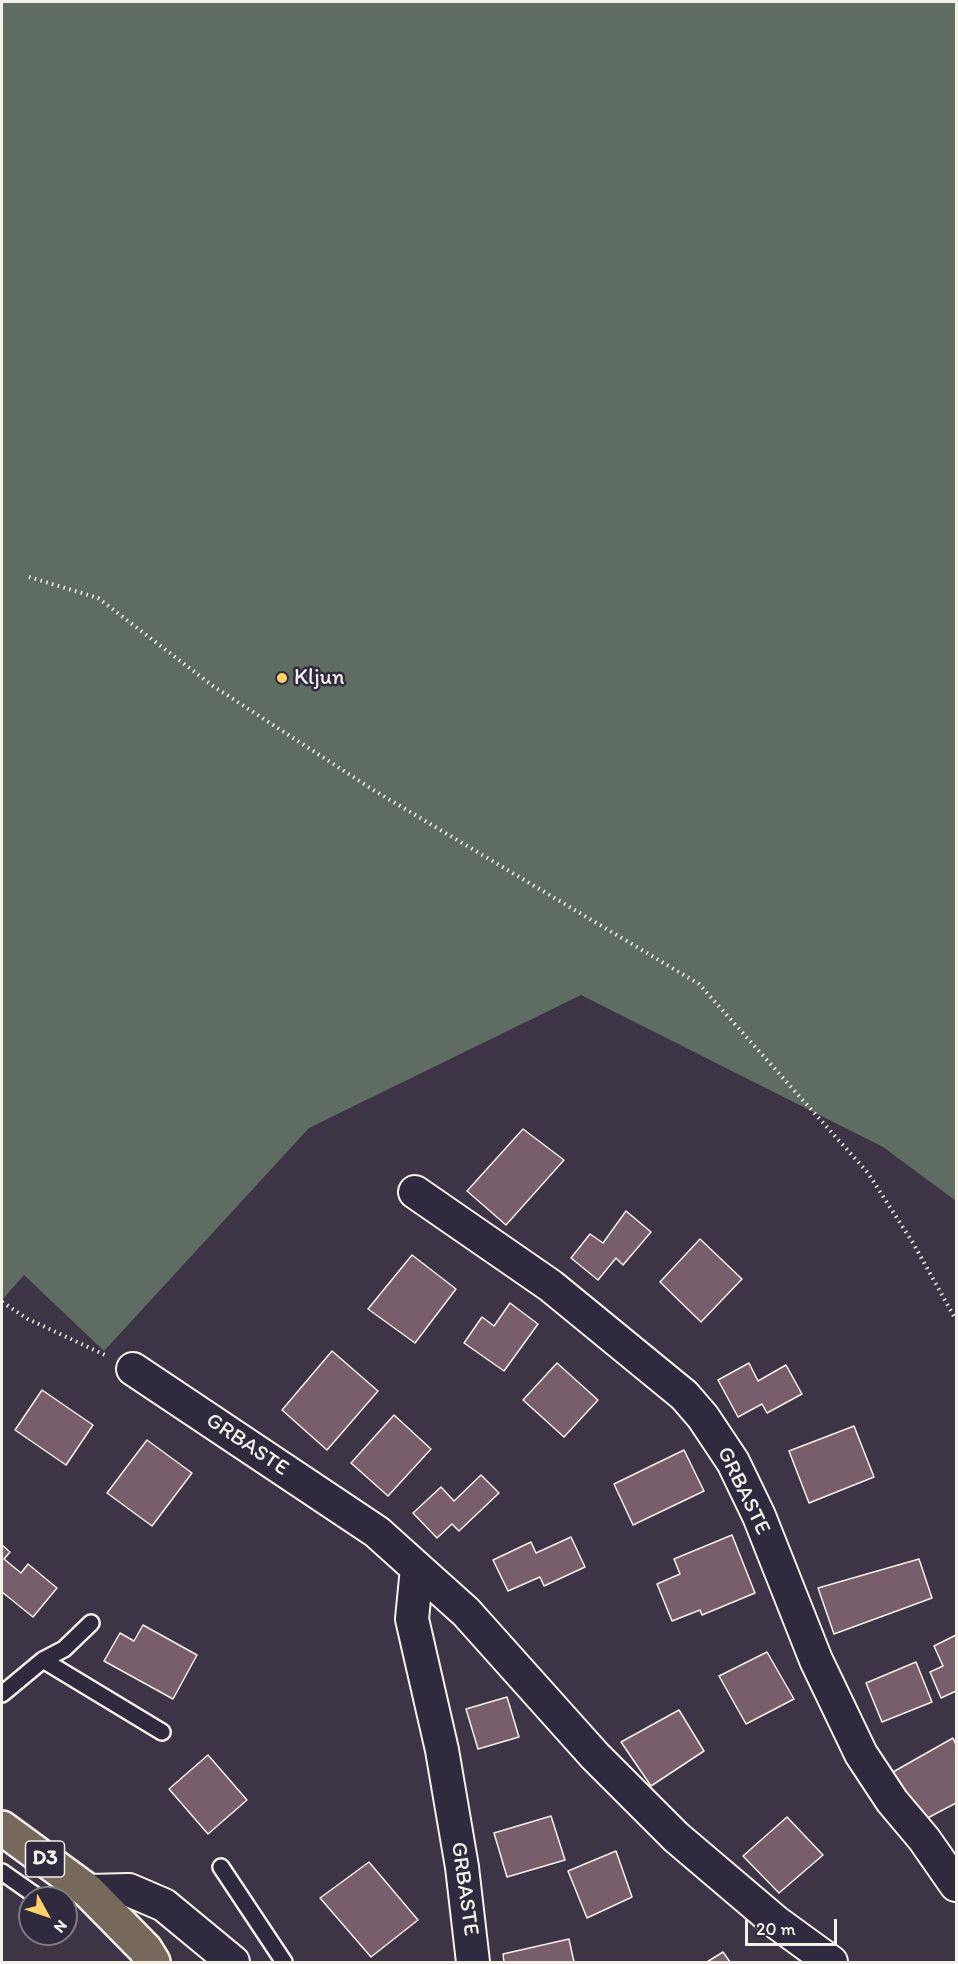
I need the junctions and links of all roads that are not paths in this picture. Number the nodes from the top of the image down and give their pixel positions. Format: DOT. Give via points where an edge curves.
graph roads {
  1 [pos="415,1192"];
  2 [pos="133,1369"];
  3 [pos="417,1568"];
  4 [pos="91,1623"];
  5 [pos="43,1660"];
  6 [pos="2,1694"];
  7 [pos="162,1732"];
  8 [pos="2,1829"];
  9 [pos="221,1867"];
  10 [pos="2,1872"];
  11 [pos="957,1885"];
  12 [pos="22,1886"];
  13 [pos="88,1891"];
  14 [pos="153,1962"];
  15 [pos="233,1962"];
  16 [pos="284,1962"];
  17 [pos="473,1962"];
  18 [pos="831,1962"];
  1 -- 11 [label="street, GRBASTE" via="551,1286 684,1395 703,1417 733,1462 759,1516 816,1660 861,1754 892,1802"];
  2 -- 3 [label="street, GRBASTE" via="377,1532"];
  3 -- 17 [label="street, GRBASTE" via="412,1619 442,1750"];
  3 -- 18 [label="street, GRBASTE" via="466,1612 595,1756 676,1837 776,1922"];
  4 -- 5 [label="lane" via="64,1649"];
  5 -- 6 [label="lane"];
  5 -- 7 [label="lane"];
  8 -- 13 [label="main road, D3"];
  9 -- 16 [label="lane"];
  10 -- 12 [label="lane"];
  13 -- 14 [label="main road, D3"];
  13 -- 15 [label="street" via="129,1890 164,1905"];
}
